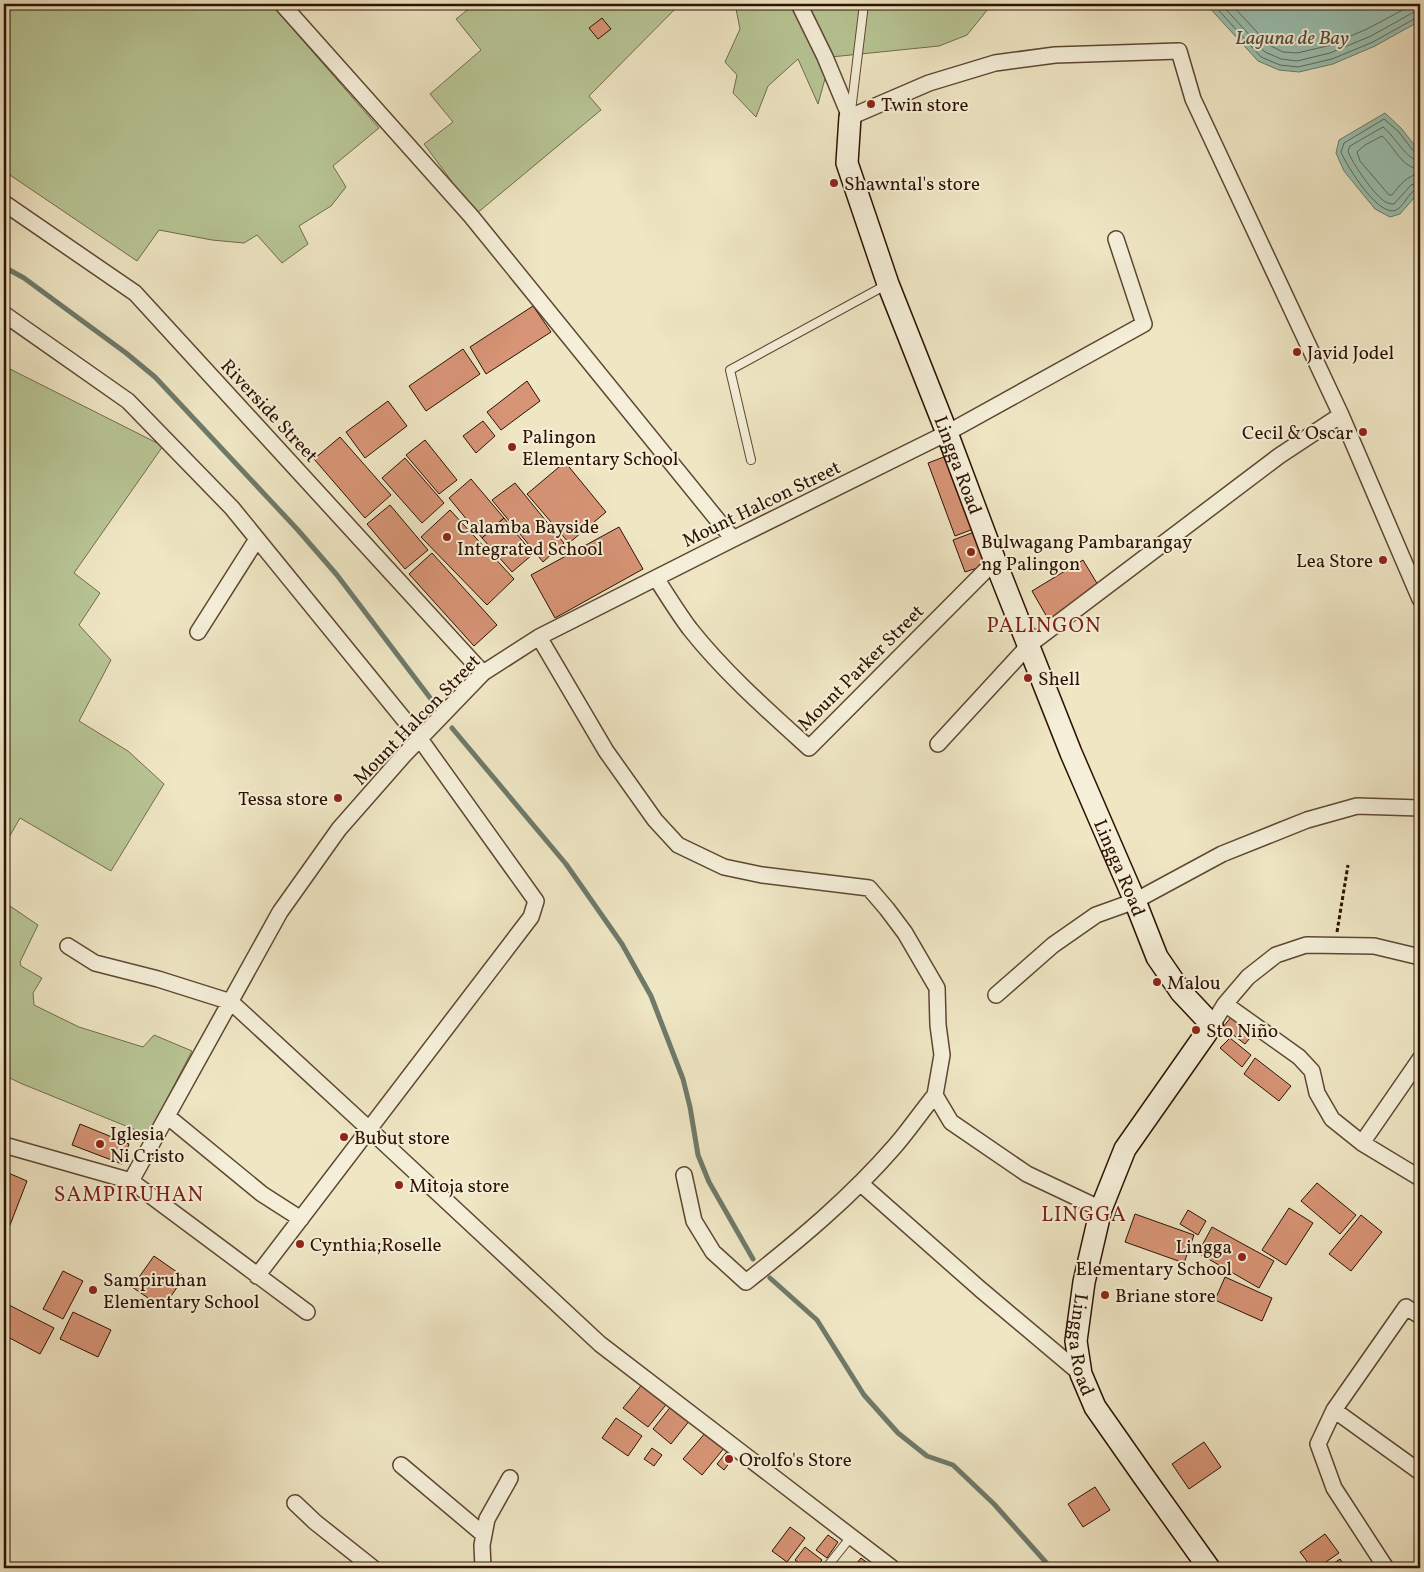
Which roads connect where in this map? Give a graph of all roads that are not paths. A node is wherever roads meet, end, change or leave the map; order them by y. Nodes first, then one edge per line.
1 (282, 4) edge
2 (799, 4) edge
3 (864, 4) edge
4 (850, 117) junction
5 (4, 203) edge
6 (1116, 239) dead end
7 (888, 284) junction
8 (4, 314) edge
9 (1342, 415) junction
10 (947, 433) junction
11 (751, 460) dead end
12 (257, 538) junction
13 (733, 539) junction
14 (995, 561) junction
15 (656, 578) junction
16 (1420, 599) edge
17 (198, 632) dead end
18 (539, 637) junction
19 (1030, 646) junction
20 (482, 673) junction
21 (420, 739) junction
22 (938, 744) dead end
23 (1420, 808) edge
24 (1135, 901) junction
25 (68, 946) dead end
26 (1420, 957) edge
27 (996, 995) dead end
28 (231, 1002) junction
29 (1225, 1004) junction
30 (1212, 1025) junction
31 (1420, 1059) edge
32 (935, 1095) junction
33 (167, 1116) junction
34 (369, 1129) junction
35 (1362, 1143) junction
36 (4, 1145) edge
37 (684, 1175) dead end
38 (1420, 1178) edge
39 (131, 1181) junction
40 (860, 1183) junction
41 (1101, 1209) junction
42 (301, 1219) junction
43 (258, 1276) junction
44 (307, 1312) dead end
45 (1420, 1316) edge
46 (1081, 1374) junction
47 (1334, 1410) junction
48 (401, 1465) dead end
49 (1420, 1472) edge
50 (510, 1478) dead end
51 (295, 1503) dead end
52 (483, 1534) junction
53 (850, 1538) junction
54 (373, 1568) edge
55 (483, 1568) edge
56 (826, 1568) edge
57 (892, 1568) edge
58 (1209, 1568) edge
59 (1386, 1568) edge

1 - 13 street
2 - 4 street
3 - 4 lane
4 - 7 street, Lingga Road
4 - 9 street
5 - 20 street, Riverside Street
6 - 10 street, Mount Halcon Street
7 - 10 street, Lingga Road
7 - 11 lane
8 - 12 street
9 - 16 street
9 - 19 street
10 - 13 street, Mount Halcon Street
10 - 14 street, Lingga Road
12 - 17 street
12 - 21 street
13 - 15 street, Mount Halcon Street
14 - 15 street, Mount Parker Street
14 - 19 street, Lingga Road
15 - 18 street, Mount Halcon Street
18 - 20 street, Mount Halcon Street
18 - 32 street
19 - 22 street
19 - 24 street, Lingga Road
20 - 21 street, Mount Halcon Street
21 - 28 street, Mount Halcon Street
21 - 34 street
23 - 24 street
24 - 27 street
24 - 30 street, Lingga Road
25 - 28 street
26 - 29 street
28 - 33 street, Mount Halcon Street
28 - 34 street
29 - 30 street
29 - 35 street
30 - 41 street, Lingga Road
31 - 35 street
32 - 40 street
32 - 41 street
33 - 39 street, Mount Halcon Street
33 - 42 street
34 - 42 street
34 - 53 street
35 - 38 street
36 - 39 street
37 - 40 street
39 - 43 street
40 - 46 street
41 - 46 street, Lingga Road
42 - 43 street
43 - 44 street
45 - 47 street
46 - 58 street, Lingga Road
47 - 49 street
47 - 59 street
48 - 52 street
50 - 52 street
51 - 54 street
52 - 55 street
53 - 56 lane
53 - 57 street

